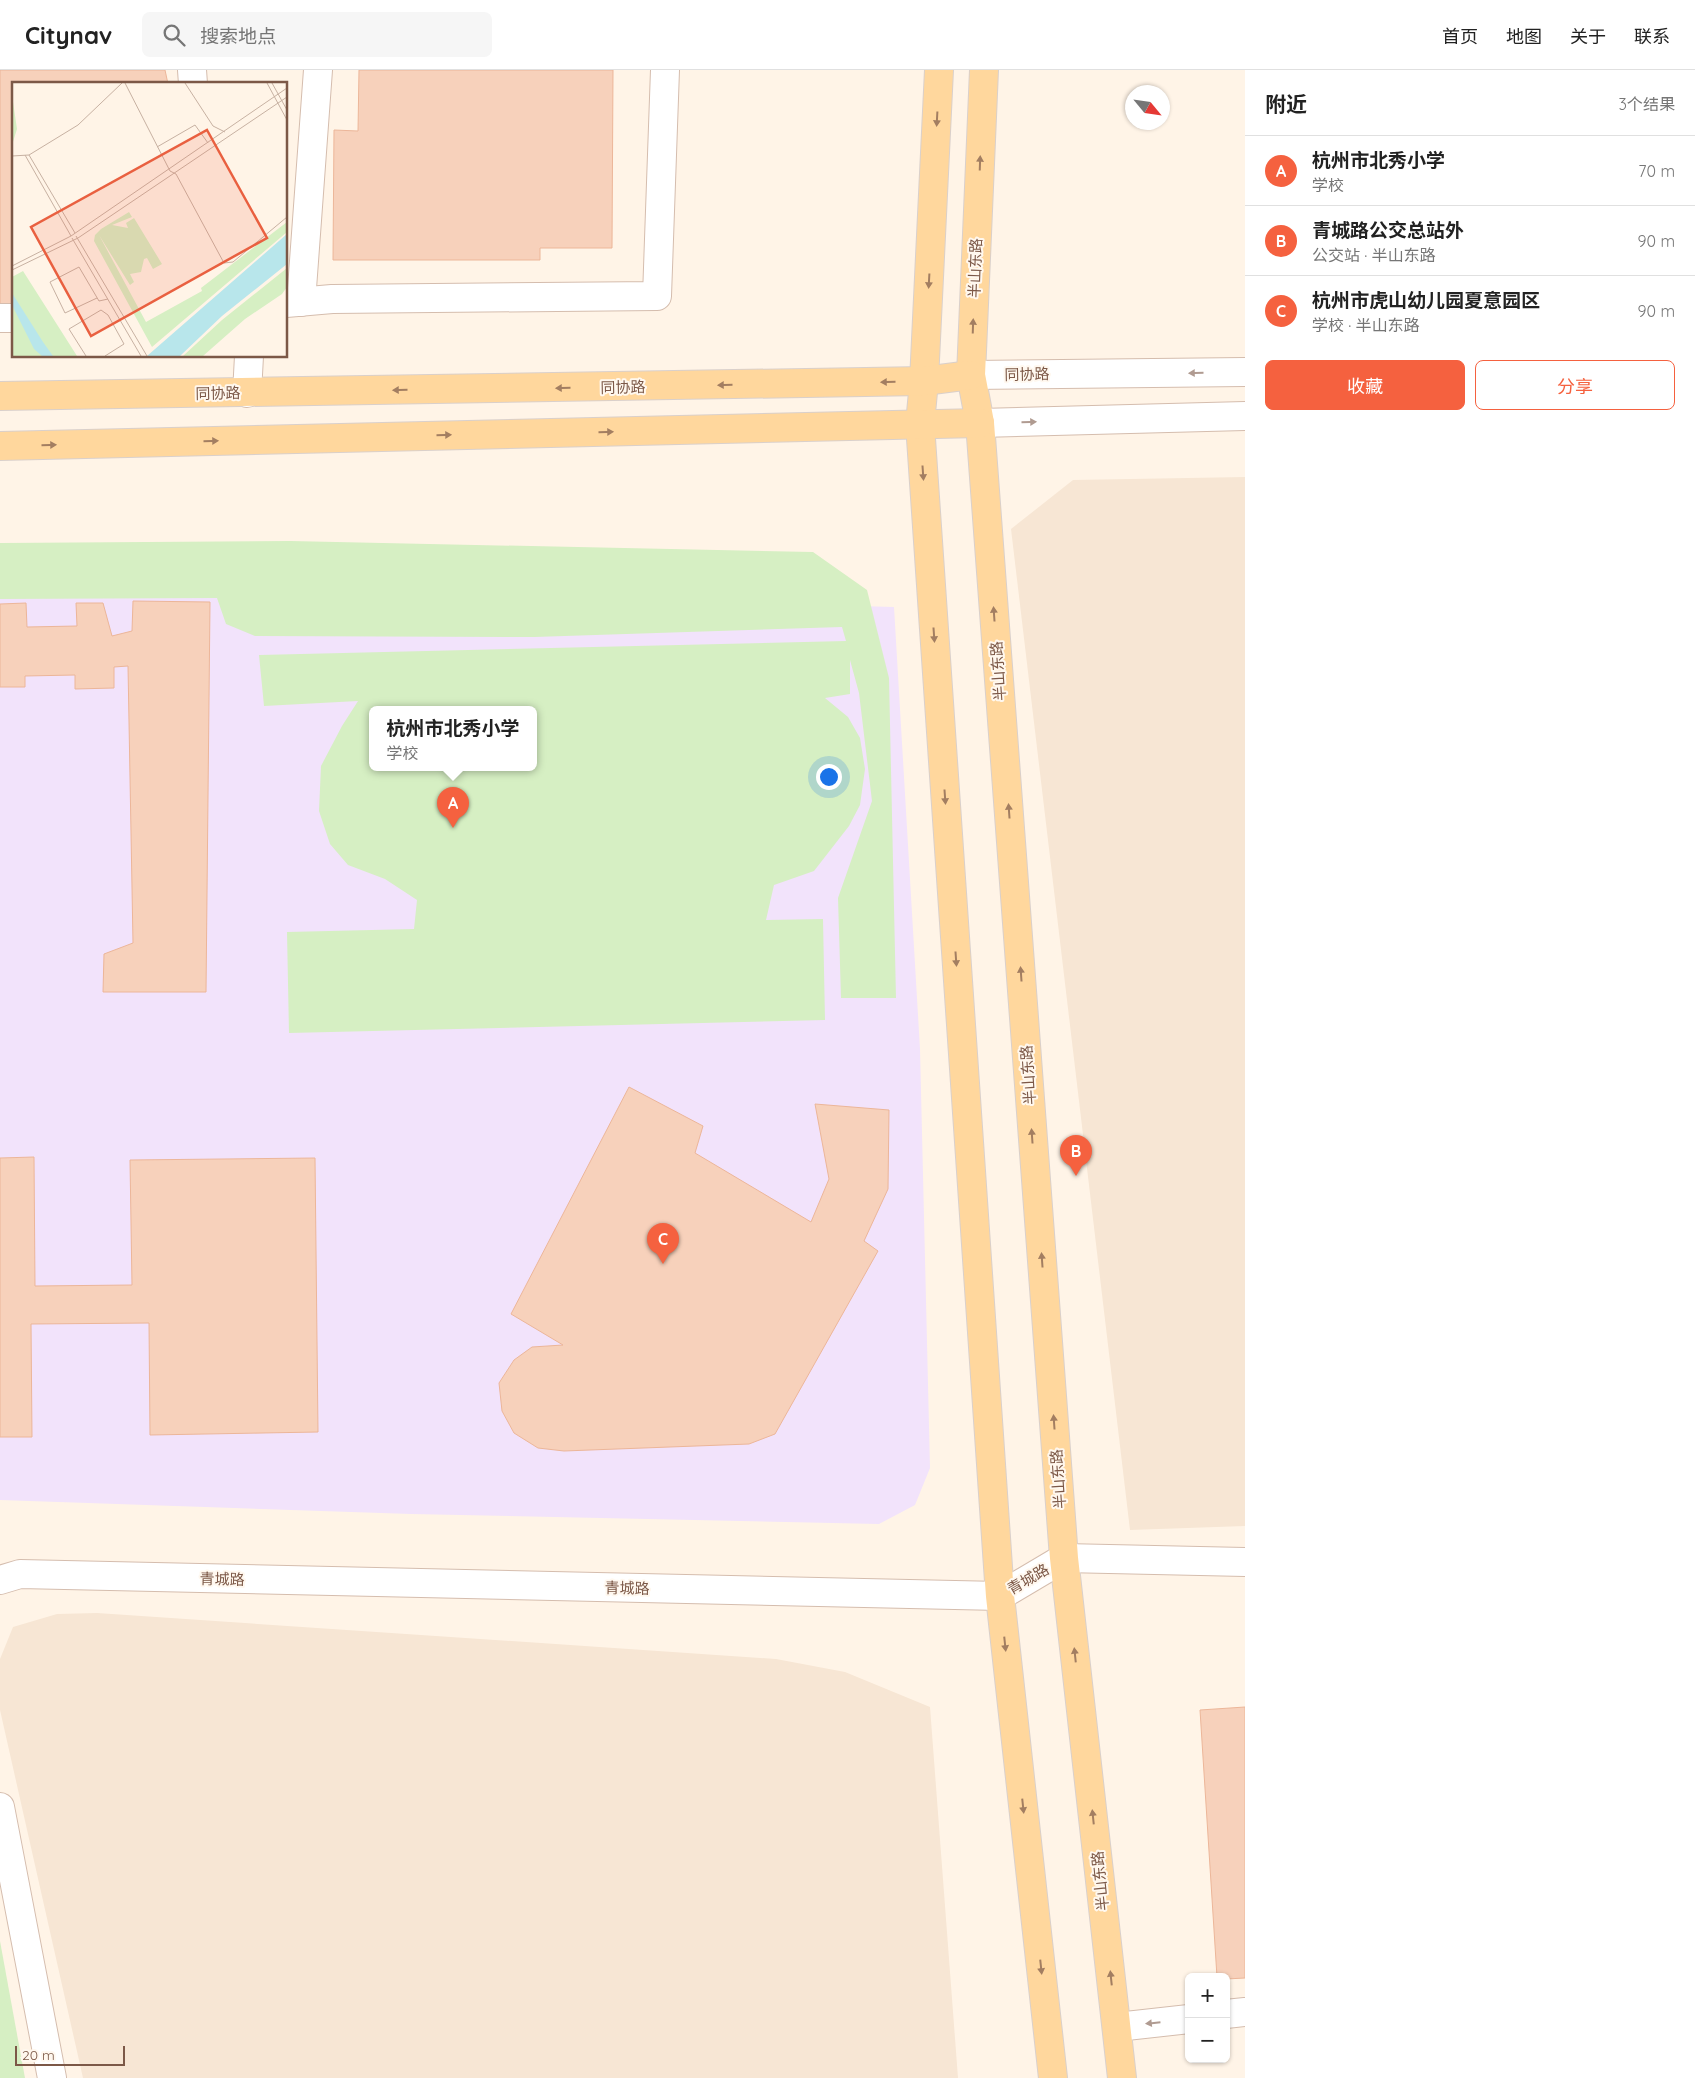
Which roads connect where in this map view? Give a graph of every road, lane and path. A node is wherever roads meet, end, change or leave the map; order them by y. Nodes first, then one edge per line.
1 (318, 70) edge
2 (665, 70) edge
3 (939, 70) edge
4 (984, 70) edge
5 (294, 303) edge
6 (249, 358) edge
7 (1245, 372) edge
8 (971, 374) junction
9 (924, 382) junction
10 (247, 393) junction
11 (0, 396) edge
12 (1245, 416) edge
13 (980, 423) junction
14 (920, 424) junction
15 (0, 446) edge
16 (1064, 1558) junction
17 (1245, 1562) edge
18 (0, 1580) edge
19 (1000, 1596) junction
20 (0, 1807) edge
21 (1245, 2012) edge
22 (1230, 2014) edge
23 (1185, 2018) edge
24 (1117, 2026) junction
25 (52, 2078) edge
26 (1053, 2078) edge
27 (1122, 2078) edge

1 - 5 street
2 - 5 street
3 -> 9 main road
8 -> 4 main road, 半山东路
6 - 10 street
7 -> 8 street, 同协路
8 - 9 main road, 同协路
8 - 13 main road, 半山东路
9 -> 10 main road, 同协路
9 - 14 main road
10 - 11 main road, 同协路
13 -> 12 street
13 - 14 main road
16 -> 13 main road, 半山东路
15 -> 14 main road
14 -> 19 main road
16 - 17 street, 青城路
16 - 19 street, 青城路
24 -> 16 main road, 半山东路
18 - 19 street, 青城路
19 -> 26 main road
20 - 25 street
21 - 22 street
23 -> 24 street
24 - 27 main road, 半山东路

